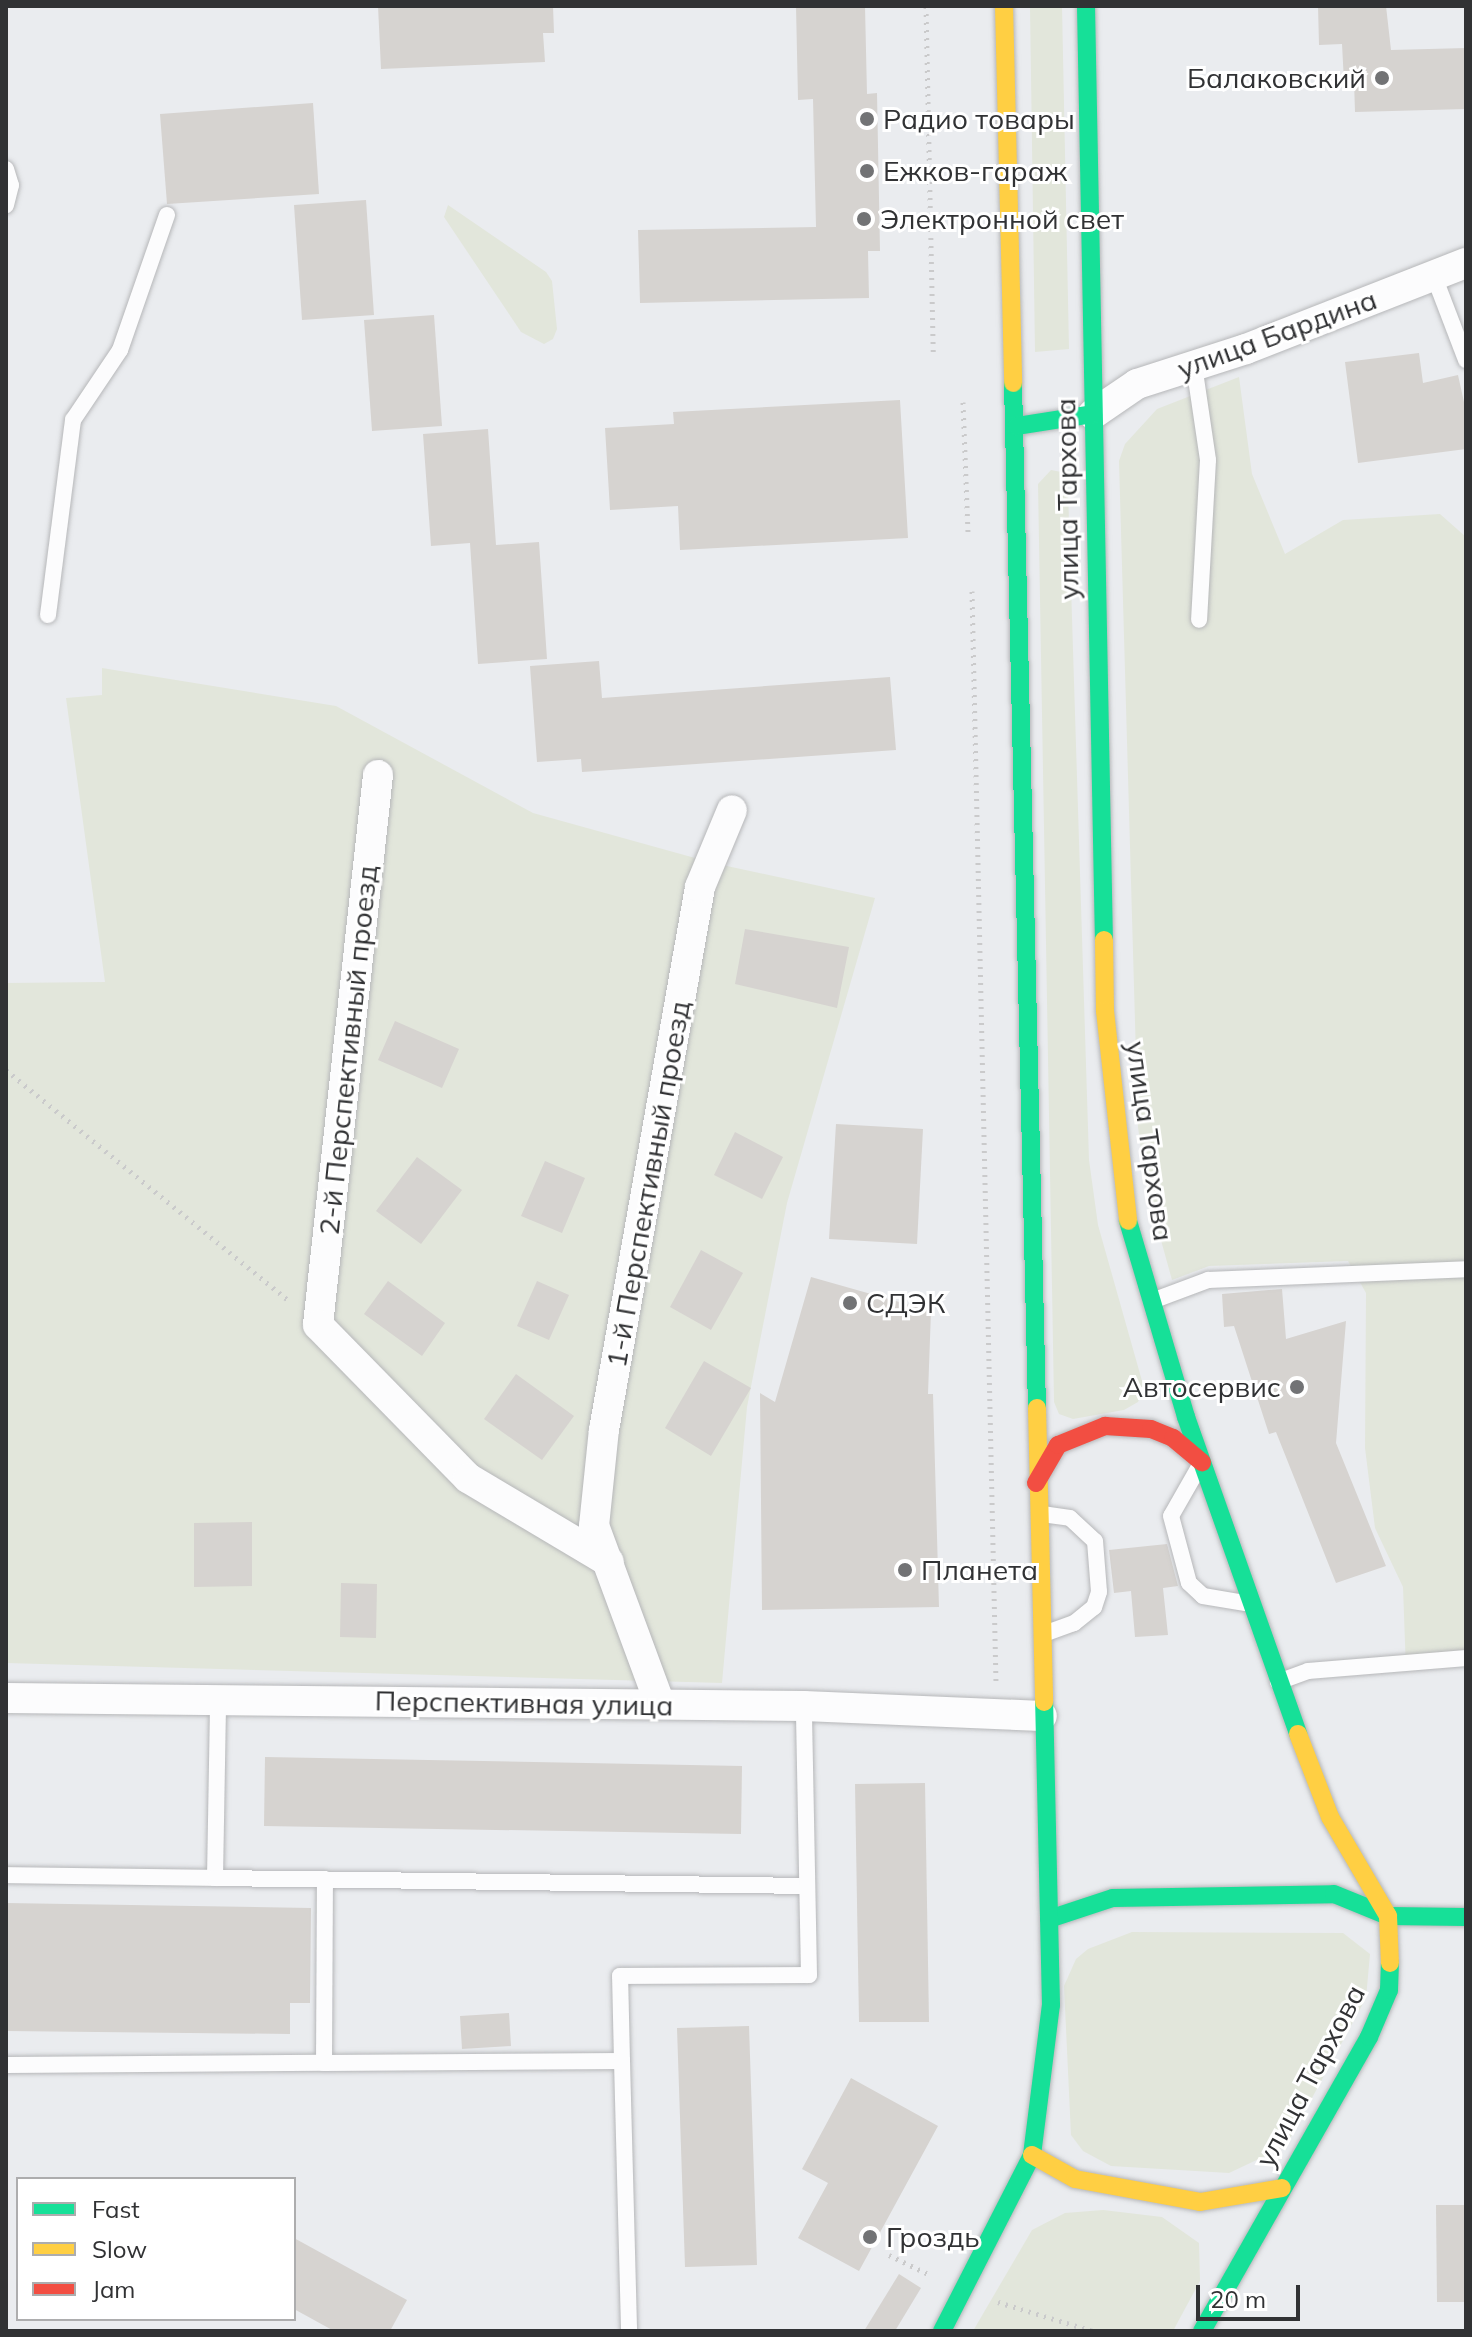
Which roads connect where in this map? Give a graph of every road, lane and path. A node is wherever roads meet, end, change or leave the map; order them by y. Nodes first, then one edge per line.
1 (926, 6) edge
2 (1004, 6) edge
3 (1086, 6) edge
4 (6, 169) edge
5 (6, 205) edge
6 (167, 215) dead end
7 (1466, 263) edge
8 (1434, 276) junction
9 (933, 352) dead end
10 (1466, 360) edge
11 (1194, 365) junction
12 (963, 402) dead end
13 (1093, 414) junction
14 (1017, 426) junction
15 (968, 532) dead end
16 (972, 591) dead end
17 (48, 615) dead end
18 (1199, 620) dead end
19 (378, 775) dead end
20 (732, 810) dead end
21 (6, 1070) edge
22 (1466, 1269) edge
23 (1150, 1302) junction
24 (318, 1325) junction
25 (1202, 1462) junction
26 (1036, 1483) junction
27 (1037, 1513) junction
28 (609, 1562) junction
29 (1251, 1603) junction
30 (1040, 1635) junction
31 (1466, 1658) edge
32 (1278, 1682) junction
33 (6, 1698) edge
34 (218, 1700) junction
35 (660, 1704) junction
36 (804, 1706) junction
37 (996, 1715) junction
38 (1042, 1716) junction
39 (6, 1875) edge
40 (215, 1878) junction
41 (325, 1879) junction
42 (807, 1886) junction
43 (1388, 1916) junction
44 (1466, 1917) edge
45 (1049, 1919) junction
46 (622, 2061) junction
47 (324, 2063) junction
48 (6, 2065) edge
49 (1032, 2155) junction
50 (1282, 2188) junction
51 (889, 2255) dead end
52 (935, 2278) dead end
53 (985, 2300) dead end
54 (629, 2331) edge
55 (942, 2331) edge
56 (1093, 2331) edge
57 (1202, 2331) edge

1 - 9 path
2 - 14 main road, улица Тархова
3 - 13 main road, улица Тархова
4 - 5 lane
6 - 17 lane
7 - 8 street, улица Бардина
8 - 10 lane
8 - 11 street, улица Бардина
11 - 13 street, улица Бардина
11 - 18 lane
12 - 15 path
13 - 14 main road
13 - 23 main road, улица Тархова
14 - 26 main road, улица Тархова
16 - 37 path
19 - 24 street, 2-й Перспективный проезд
20 - 28 street, 1-й Перспективный проезд
21 - 24 path
22 - 23 lane
23 - 25 main road, улица Тархова
24 - 28 street
25 - 26 main road
25 - 29 main road, улица Тархова
25 - 29 lane
26 - 27 main road, улица Тархова
27 - 30 main road, улица Тархова
27 - 30 lane
28 - 35 street, 1-й Перспективный проезд
29 - 32 main road, улица Тархова
30 - 38 main road, улица Тархова
31 - 32 lane
32 - 43 main road, улица Тархова
33 - 34 street, Перспективная улица
34 - 35 street, Перспективная улица
34 - 40 lane
35 - 36 street, Перспективная улица
36 - 37 street, Перспективная улица
36 - 42 lane
37 - 38 street, Перспективная улица
38 - 45 main road, улица Тархова
39 - 40 lane
40 - 41 lane
41 - 42 lane
41 - 47 lane
42 - 46 lane
43 - 44 main road
43 - 45 main road
43 - 50 main road, улица Тархова
45 - 49 main road, улица Тархова
46 - 47 lane
46 - 54 lane
47 - 48 lane
49 - 50 main road
49 - 55 main road, улица Тархова
50 - 57 main road, улица Тархова
51 - 52 path
53 - 56 path

